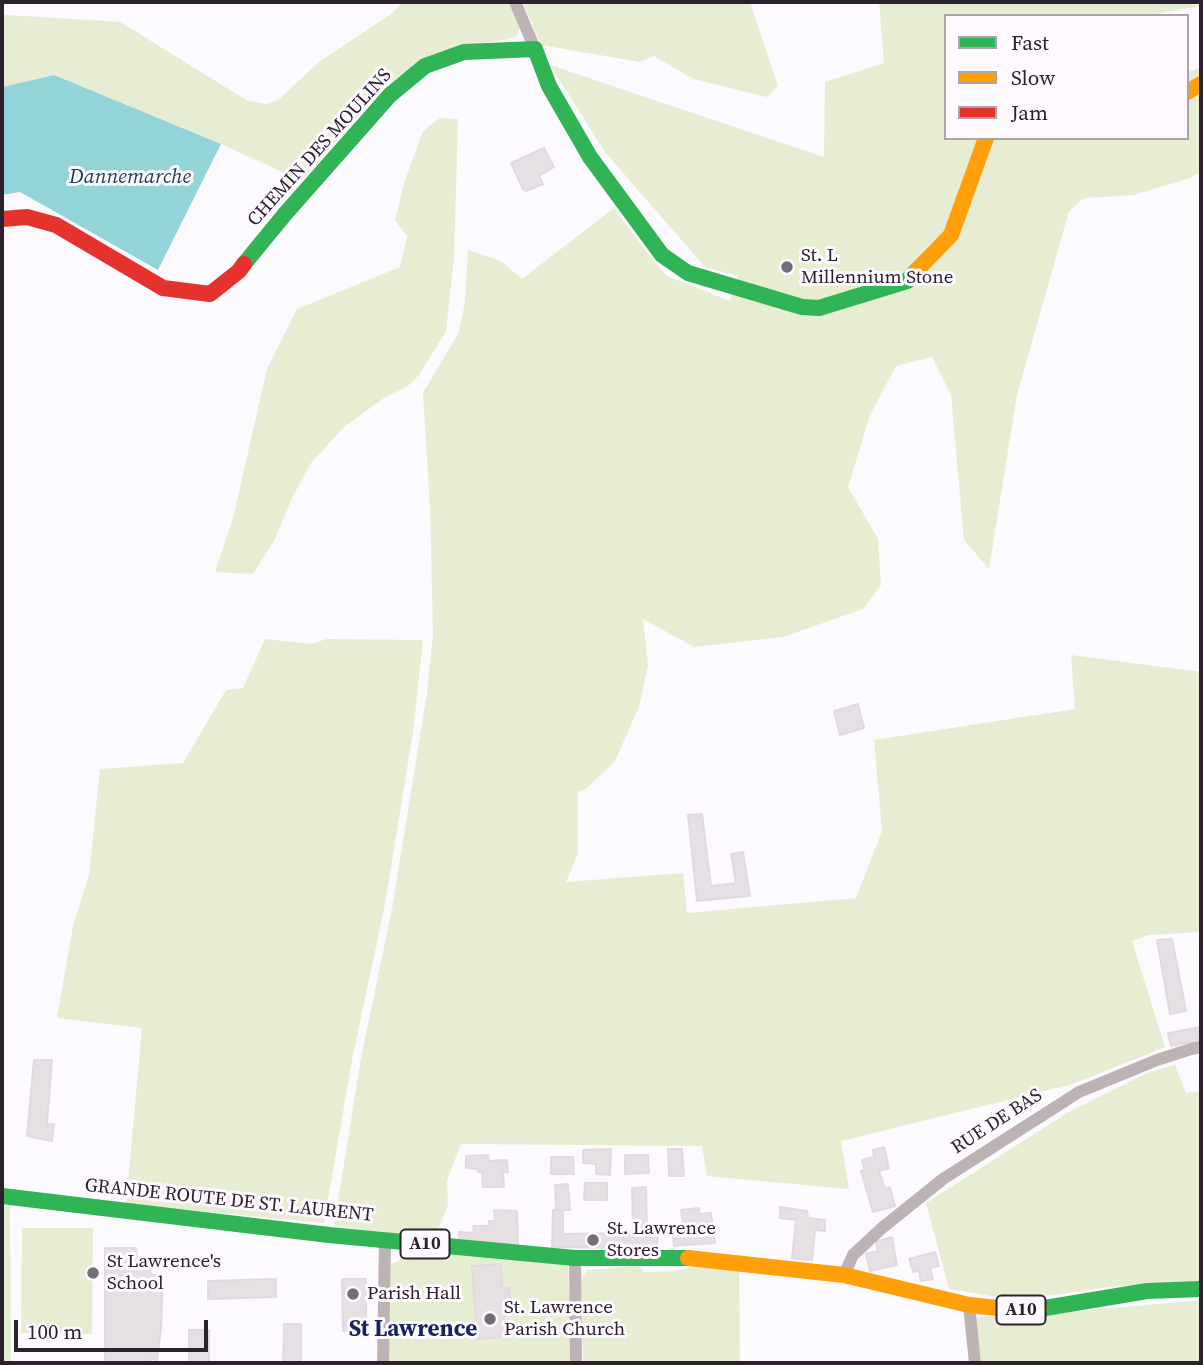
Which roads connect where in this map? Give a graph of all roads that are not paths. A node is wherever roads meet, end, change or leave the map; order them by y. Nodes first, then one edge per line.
1 (515, 2) edge
2 (535, 49) junction
3 (985, 140) edge
4 (2, 219) edge
5 (1201, 1047) edge
6 (2, 1196) edge
7 (384, 1240) junction
8 (575, 1258) junction
9 (844, 1275) junction
10 (1201, 1289) edge
11 (969, 1305) junction
12 (383, 1363) edge
13 (576, 1363) edge
14 (975, 1363) edge

1 - 2 street
2 - 3 street
2 - 4 street, CHEMIN DES MOULINS
5 - 9 street, RUE DE BAS
6 - 7 street, GRANDE ROUTE DE ST. LAURENT / A10
7 - 8 street, GRANDE ROUTE DE ST. LAURENT / A10
7 - 12 street
8 - 9 street, GRANDE ROUTE DE ST. LAURENT / A10
8 - 13 street
9 - 11 street, GRANDE ROUTE DE ST. LAURENT / A10
10 - 11 street, GRANDE ROUTE DE ST. LAURENT / A10
11 - 14 street

